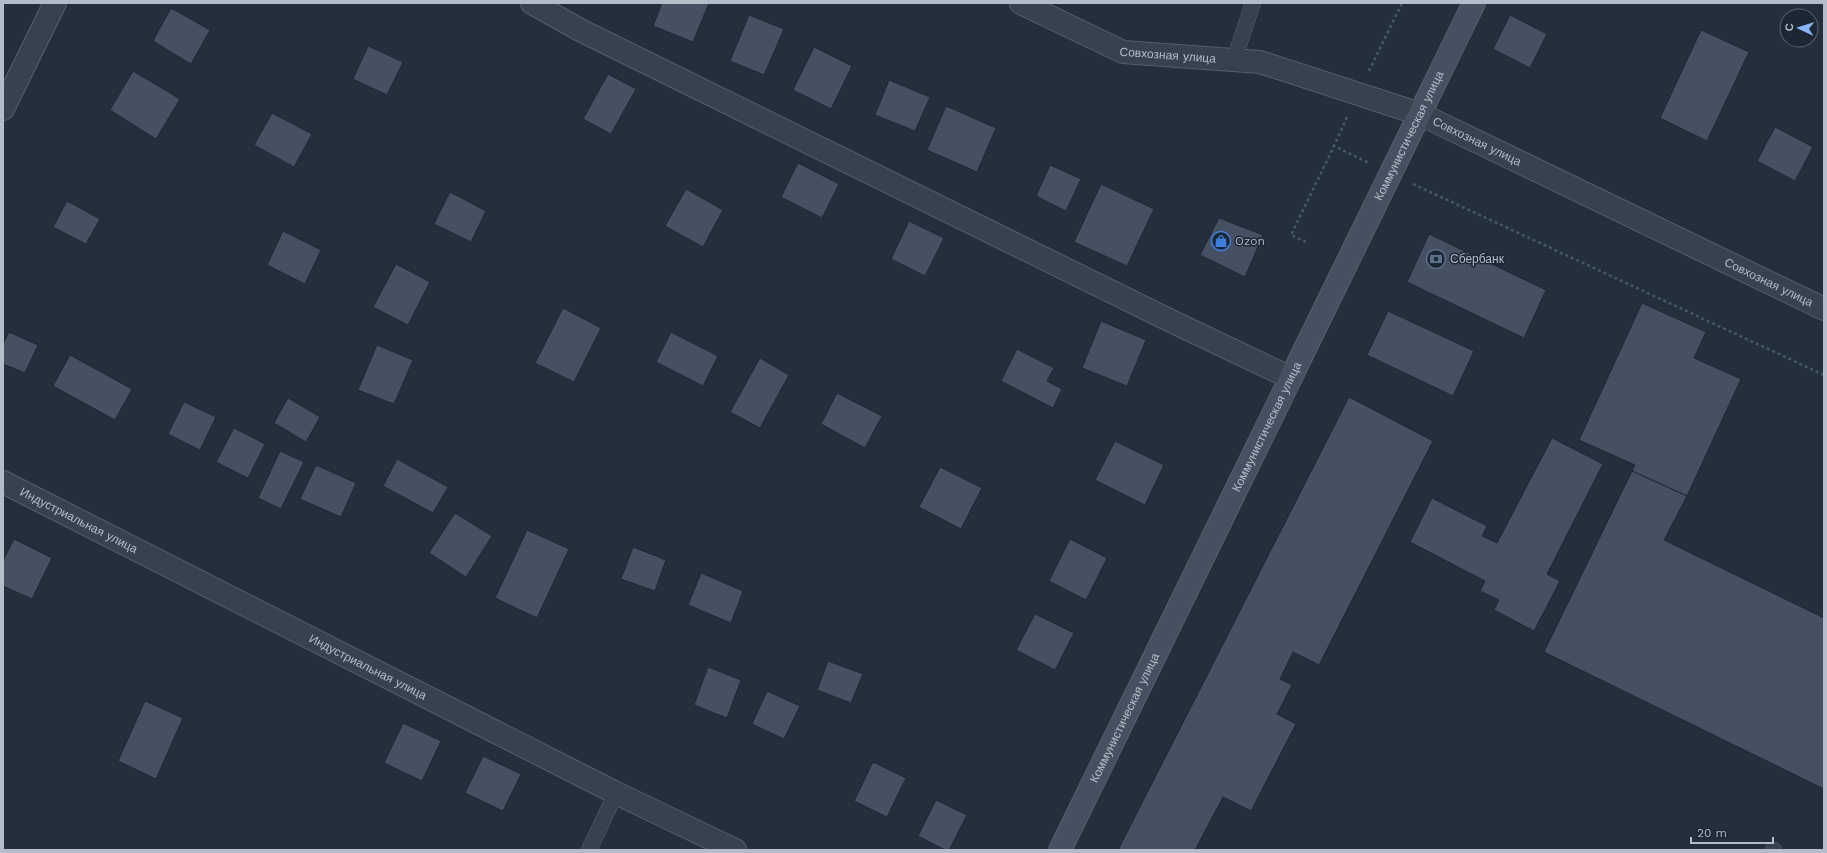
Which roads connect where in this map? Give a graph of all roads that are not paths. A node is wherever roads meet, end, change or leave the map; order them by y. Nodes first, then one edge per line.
1 (55, 3) edge
2 (532, 3) edge
3 (1021, 3) edge
4 (1253, 3) edge
5 (1474, 3) edge
6 (1234, 60) junction
7 (3, 109) edge
8 (1420, 114) junction
9 (1824, 309) edge
10 (1290, 378) junction
11 (3, 482) edge
12 (616, 793) junction
13 (729, 849) edge
14 (590, 850) edge
15 (1060, 850) edge

1 - 7 street
2 - 10 street
3 - 6 street, Совхозная улица
4 - 6 lane
5 - 8 street, Коммунистическая улица
6 - 8 street, Совхозная улица
8 - 9 street, Совхозная улица
8 - 10 street, Коммунистическая улица
10 - 15 street, Коммунистическая улица
11 - 12 street, Индустриальная улица
12 - 13 street, Индустриальная улица
12 - 14 lane

